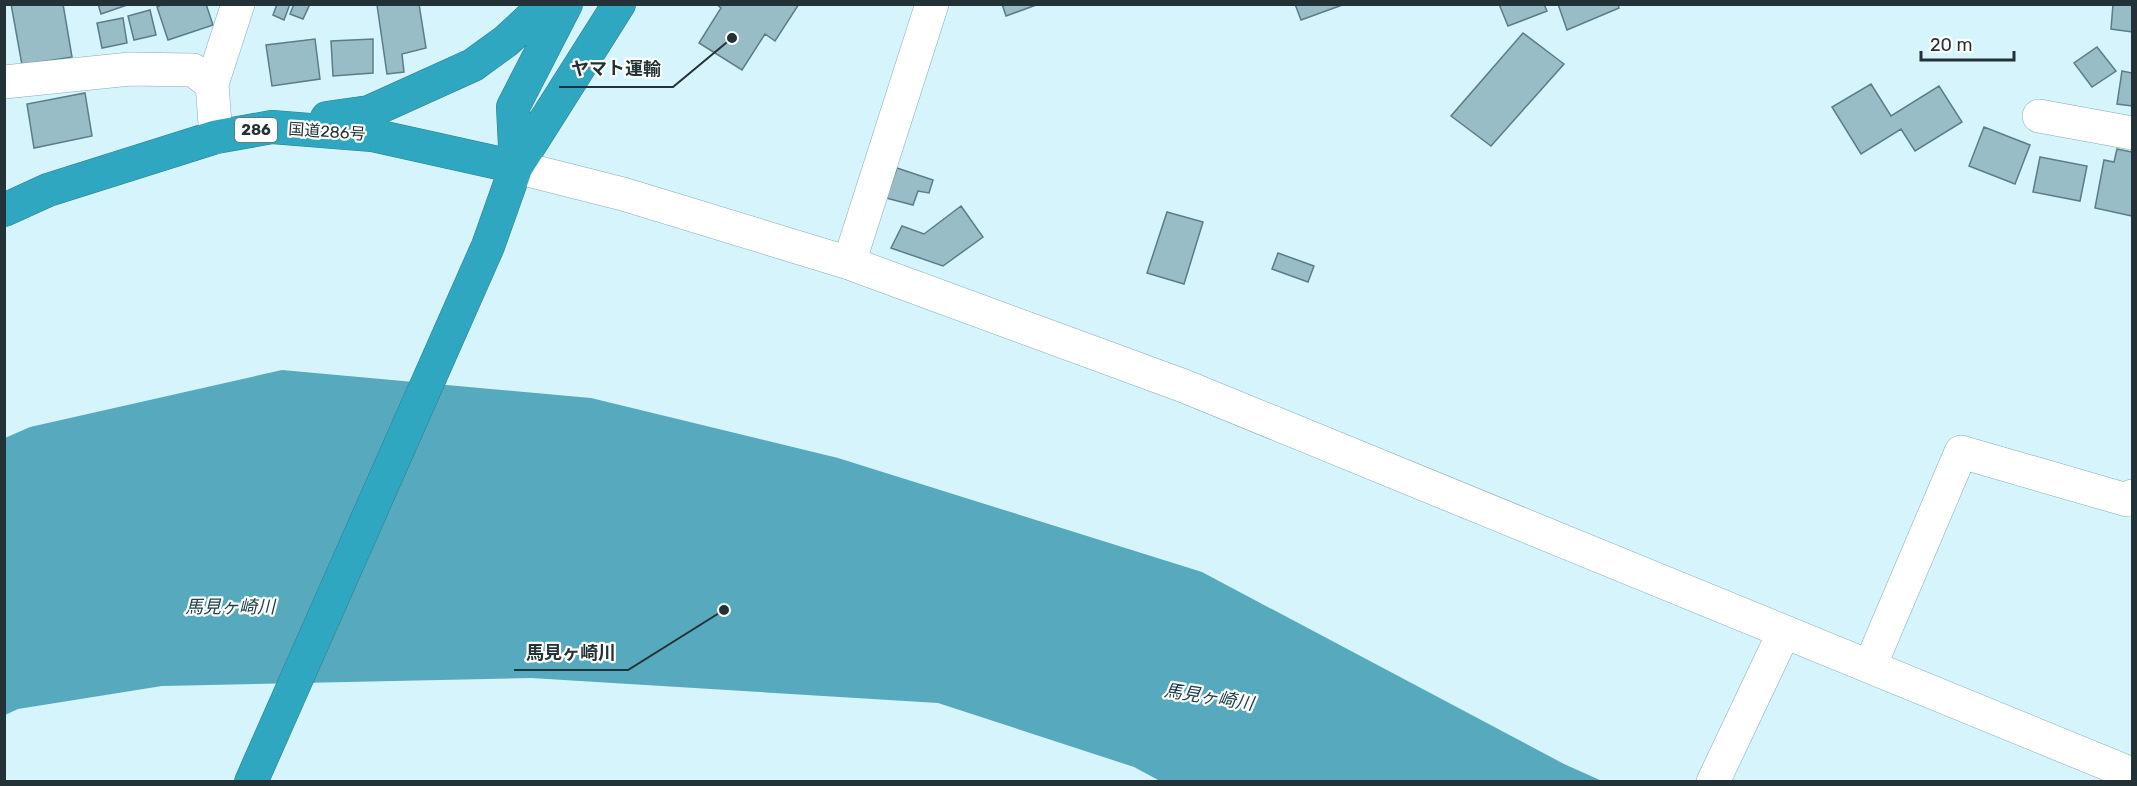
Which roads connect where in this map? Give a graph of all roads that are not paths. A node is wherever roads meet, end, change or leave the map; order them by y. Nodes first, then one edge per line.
1 (238, 4) edge
2 (546, 4) edge
3 (566, 4) edge
4 (619, 4) edge
5 (932, 4) edge
6 (4, 82) edge
7 (212, 84) junction
8 (2039, 116) dead end
9 (272, 127) junction
10 (2133, 133) edge
11 (216, 137) junction
12 (516, 167) junction
13 (4, 210) edge
14 (849, 263) junction
15 (2133, 496) edge
16 (1784, 632) junction
17 (1870, 666) junction
18 (2133, 774) edge
19 (251, 782) edge
20 (1713, 782) edge

1 - 7 street
2 - 9 highway
3 - 12 highway
4 - 12 highway
5 - 14 street
6 - 7 street
7 - 11 street
8 - 10 street
9 - 11 highway, 国道286号 / 286
9 - 12 highway, 国道286号 / 286
11 - 13 highway, 国道286号 / 286
12 - 14 street
12 - 19 highway
14 - 16 street
15 - 17 street
16 - 17 street
16 - 20 street
17 - 18 street

